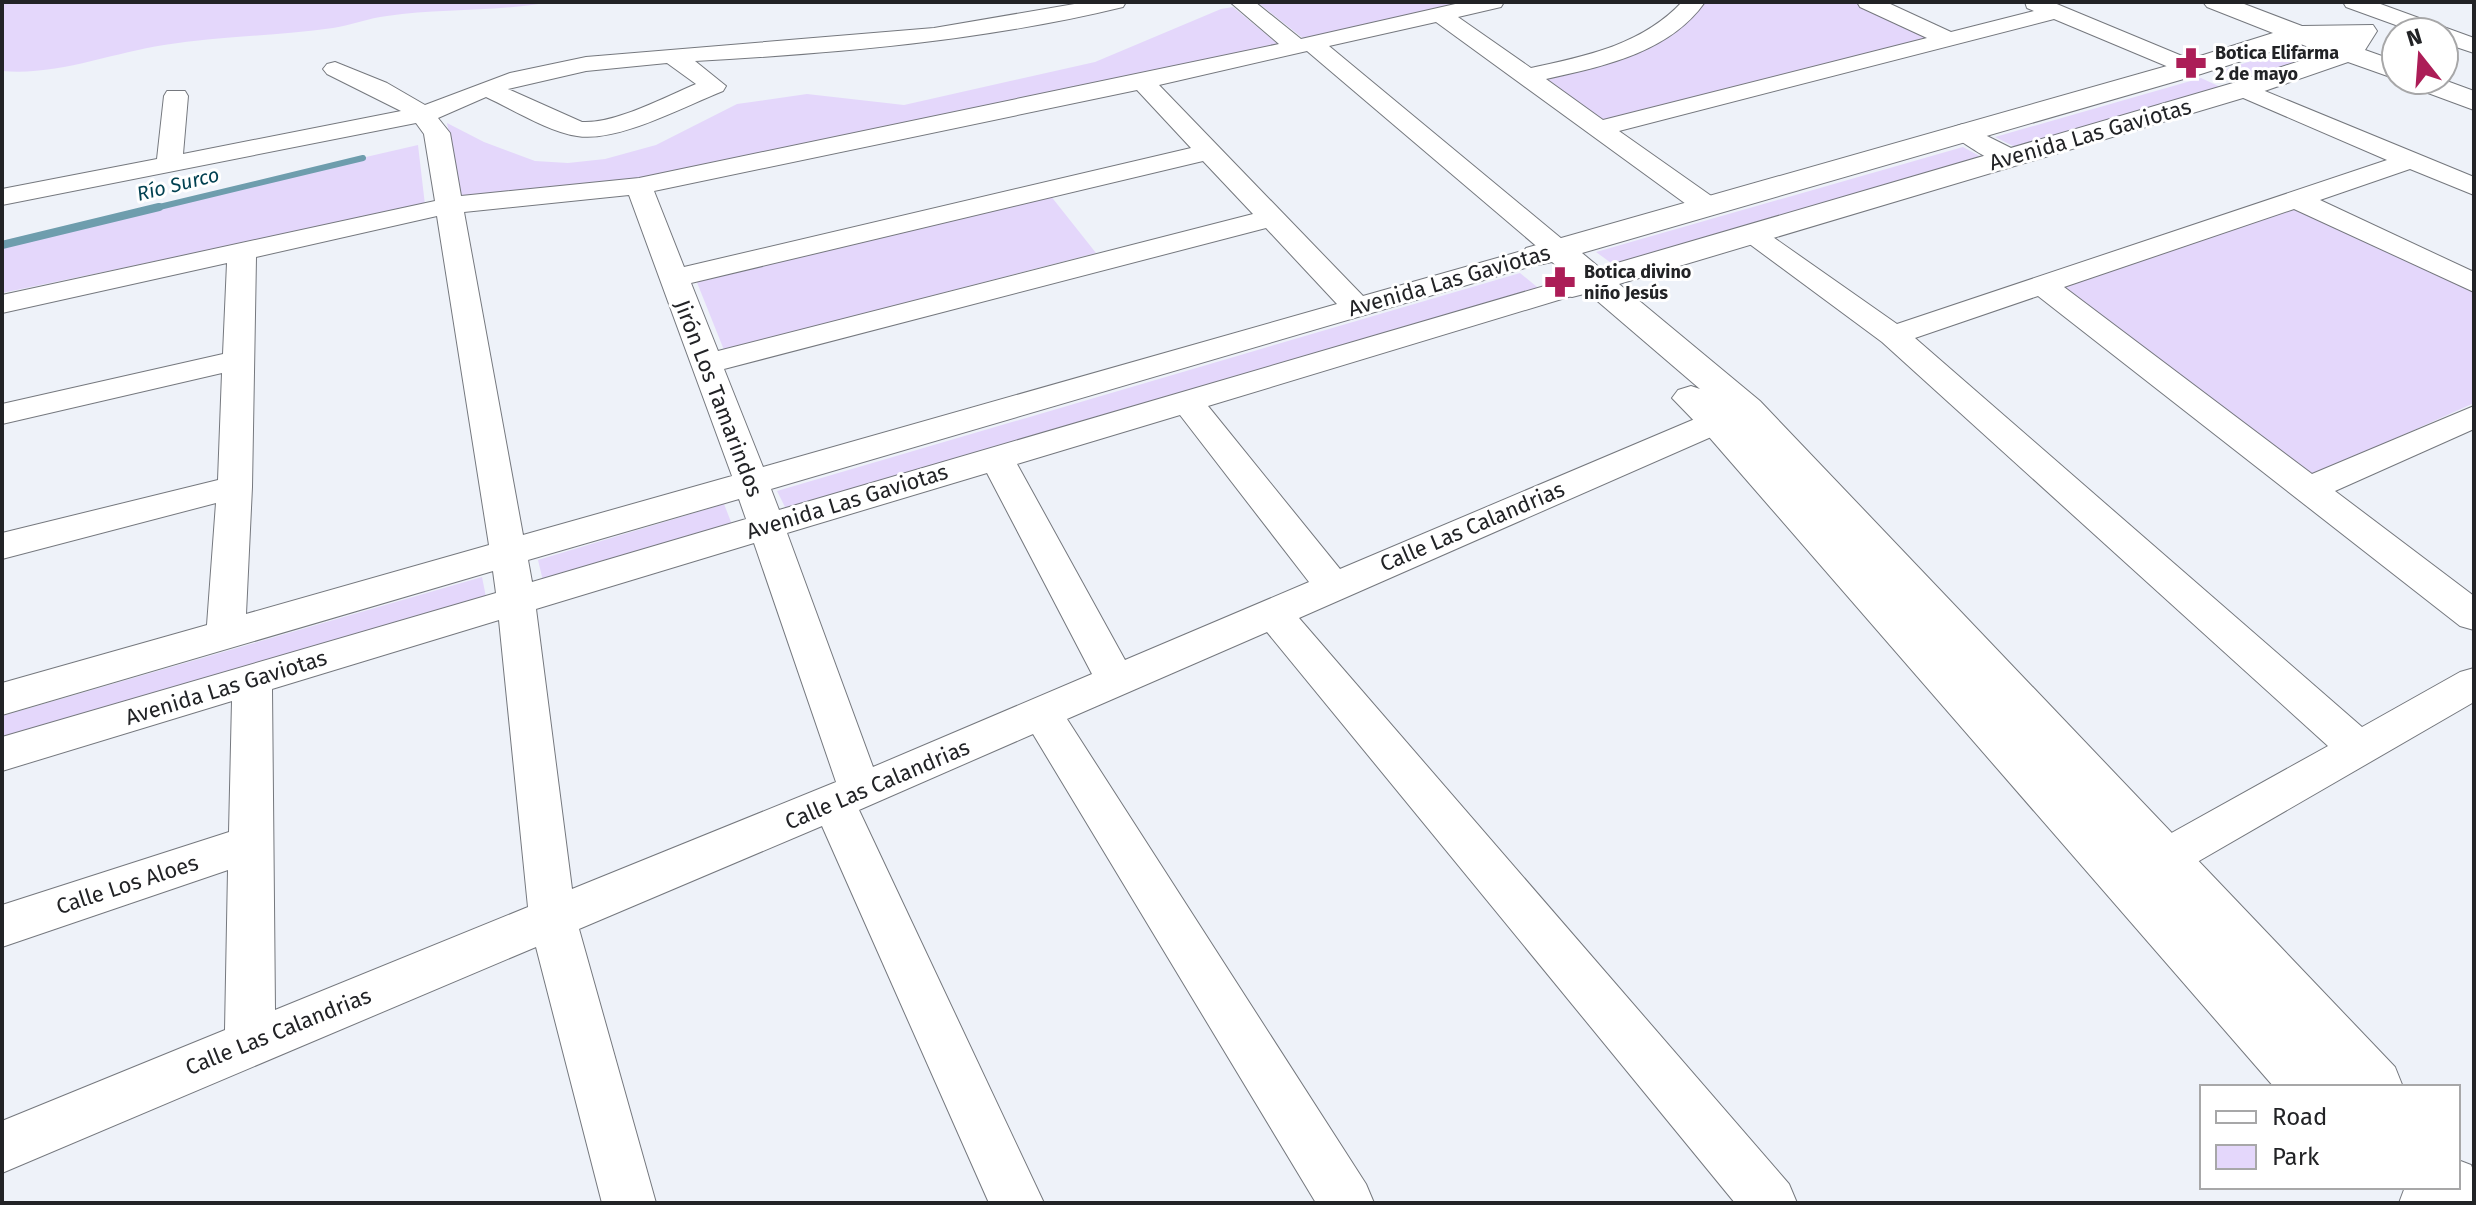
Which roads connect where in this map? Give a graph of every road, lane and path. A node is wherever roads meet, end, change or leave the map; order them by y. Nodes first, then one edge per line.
1 (1115, 2) edge
2 (1493, 2) edge
3 (1694, 2) edge
4 (1868, 2) edge
5 (2033, 2) edge
6 (2216, 2) edge
7 (2282, 2) edge
8 (1246, 6) edge
9 (2056, 12) junction
10 (1440, 14) junction
11 (2367, 20) edge
12 (2298, 34) junction
13 (1948, 39) junction
14 (2380, 43) edge
15 (1299, 47) junction
16 (672, 56) junction
17 (2191, 68) junction
18 (335, 69) dead end
19 (1529, 76) junction
20 (1142, 82) junction
21 (486, 88) junction
22 (2243, 89) junction
23 (176, 96) dead end
24 (433, 128) junction
25 (1601, 128) junction
26 (1963, 132) junction
27 (1209, 152) junction
28 (2010, 158) junction
29 (2412, 160) junction
30 (169, 165) junction
31 (639, 186) junction
32 (2474, 187) edge
33 (2, 197) edge
34 (2295, 199) junction
35 (452, 205) junction
36 (1707, 206) junction
37 (1272, 218) junction
38 (1750, 234) junction
39 (242, 253) junction
40 (1562, 269) junction
41 (674, 278) junction
42 (2474, 283) edge
43 (2042, 285) junction
44 (2, 304) edge
45 (1356, 306) junction
46 (1893, 335) junction
47 (239, 360) junction
48 (706, 364) junction
49 (1186, 401) junction
50 (2, 414) edge
51 (1732, 415) junction
52 (2474, 416) edge
53 (996, 457) junction
54 (750, 481) junction
55 (235, 487) junction
56 (2309, 489) junction
57 (766, 525) junction
58 (2, 546) edge
59 (508, 551) junction
60 (1333, 586) junction
61 (516, 599) junction
62 (1272, 612) junction
63 (2474, 616) edge
64 (226, 633) junction
65 (252, 679) junction
66 (1116, 681) junction
67 (2474, 683) edge
68 (2, 699) edge
69 (1042, 714) junction
70 (2359, 749) junction
71 (2, 754) edge
72 (846, 797) junction
73 (253, 843) junction
74 (2164, 859) junction
75 (553, 921) junction
76 (2, 926) edge
77 (250, 1042) junction
78 (2310, 1085) edge
79 (2372, 1085) edge
80 (2, 1147) edge
81 (2447, 1189) edge
82 (629, 1203) edge
83 (1017, 1203) edge
84 (1347, 1203) edge
85 (1770, 1203) edge
86 (2430, 1203) edge

1 - 16 street
2 - 10 street
3 - 19 street
4 - 13 street
5 - 9 street
6 - 12 street
7 - 11 street
8 - 15 street
9 - 13 street
9 - 17 street
10 - 15 street
10 - 19 street
11 - 12 street, Avenida Las Gaviotas
11 - 14 street
11 - 22 street, Avenida Las Gaviotas
12 - 17 street, Avenida Las Gaviotas
13 - 25 street
15 - 20 street
15 - 40 street
16 - 21 street
16 - 21 street
17 - 26 street, Avenida Las Gaviotas
18 - 24 street
19 - 25 street
20 - 27 street
20 - 31 street
21 - 24 street
22 - 28 street, Avenida Las Gaviotas
22 - 29 street
23 - 30 street
24 - 30 street
24 - 35 street
25 - 36 street
26 - 28 street
26 - 36 street, Avenida Las Gaviotas
27 - 37 street
27 - 41 street
28 - 38 street, Avenida Las Gaviotas
29 - 32 street
29 - 34 street
30 - 33 street
31 - 35 street
31 - 41 street, Jirón Los Tamarindos
34 - 42 street
34 - 43 street
35 - 39 street
35 - 59 street
36 - 40 street, Avenida Las Gaviotas
37 - 45 street
37 - 48 street
38 - 40 street, Avenida Las Gaviotas
38 - 46 street
39 - 44 street
39 - 47 street
40 - 45 street, Avenida Las Gaviotas
40 - 49 street, Avenida Las Gaviotas
40 - 51 street
41 - 48 street, Jirón Los Tamarindos
43 - 46 street
43 - 56 street
45 - 54 street, Avenida Las Gaviotas
46 - 70 street
47 - 50 street
47 - 55 street
48 - 54 street, Jirón Los Tamarindos
49 - 53 street, Avenida Las Gaviotas
49 - 60 street
51 - 60 street, Calle Las Calandrias
51 - 74 street
51 - 78 street
52 - 56 street
53 - 57 street, Avenida Las Gaviotas
53 - 66 street
54 - 57 street, Jirón Los Tamarindos
54 - 59 street, Avenida Las Gaviotas
55 - 58 street
55 - 64 street
56 - 63 street
57 - 61 street, Avenida Las Gaviotas
57 - 72 street, Jirón Los Tamarindos
59 - 61 street
59 - 64 street, Avenida Las Gaviotas
60 - 62 street, Calle Las Calandrias
61 - 65 street, Avenida Las Gaviotas
61 - 75 street
62 - 66 street, Calle Las Calandrias
62 - 85 street
64 - 68 street, Avenida Las Gaviotas
65 - 71 street, Avenida Las Gaviotas
65 - 73 street
66 - 69 street, Calle Las Calandrias
67 - 70 street
69 - 72 street, Calle Las Calandrias
69 - 84 street
70 - 74 street
72 - 75 street, Calle Las Calandrias
72 - 83 street, Jirón Los Tamarindos
73 - 76 street, Calle Los Aloes
73 - 77 street
74 - 79 street
75 - 77 street, Calle Las Calandrias
75 - 82 street
77 - 80 street, Calle Las Calandrias
81 - 86 street

